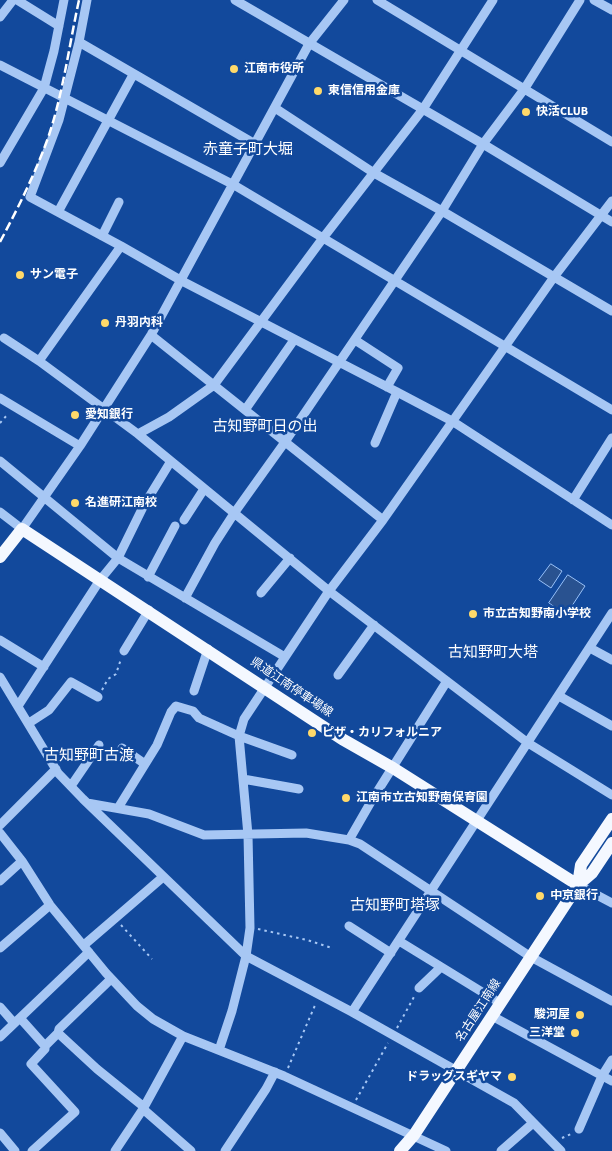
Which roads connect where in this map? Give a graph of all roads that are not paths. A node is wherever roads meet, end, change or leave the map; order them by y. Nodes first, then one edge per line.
1 (13, 0) edge
2 (18, 0) edge
3 (64, 0) edge
4 (87, 0) edge
5 (235, 0) edge
6 (344, 0) edge
7 (377, 0) edge
8 (493, 0) edge
9 (580, 0) edge
10 (594, 0) edge
11 (612, 10) edge
12 (0, 16) edge
13 (59, 26) junction
14 (79, 42) junction
15 (309, 44) junction
16 (461, 50) junction
17 (0, 65) edge
18 (133, 75) junction
19 (44, 88) junction
20 (525, 88) junction
21 (66, 98) junction
22 (275, 108) junction
23 (423, 110) junction
24 (108, 120) junction
25 (612, 142) edge
26 (255, 144) junction
27 (483, 144) junction
28 (0, 163) edge
29 (374, 174) junction
30 (234, 185) junction
31 (612, 201) edge
32 (119, 202) dead end
33 (442, 211) junction
34 (58, 212) junction
35 (601, 216) junction
36 (612, 222) edge
37 (102, 236) junction
38 (323, 238) junction
39 (121, 246) junction
40 (554, 277) junction
41 (395, 280) junction
42 (182, 281) junction
43 (612, 311) edge
44 (260, 323) junction
45 (151, 335) junction
46 (4, 338) dead end
47 (294, 340) junction
48 (354, 340) junction
49 (504, 346) junction
50 (39, 360) junction
51 (339, 362) junction
52 (214, 385) junction
53 (387, 386) junction
54 (397, 392) junction
55 (0, 398) edge
56 (104, 408) junction
57 (245, 410) junction
58 (612, 410) edge
59 (452, 421) junction
60 (138, 434) junction
61 (612, 438) edge
62 (285, 442) junction
63 (375, 443) dead end
64 (80, 446) junction
65 (171, 461) junction
66 (0, 462) edge
67 (204, 488) junction
68 (45, 497) junction
69 (573, 500) junction
70 (0, 512) edge
71 (235, 512) junction
72 (184, 520) dead end
73 (383, 520) junction
74 (612, 524) edge
75 (175, 526) dead end
76 (22, 528) junction
77 (0, 558) edge
78 (118, 558) junction
79 (290, 558) junction
80 (148, 577) junction
81 (100, 580) junction
82 (329, 591) junction
83 (261, 594) dead end
84 (185, 598) junction
85 (149, 610) junction
86 (612, 613) edge
87 (374, 624) junction
88 (0, 640) edge
89 (590, 648) junction
90 (208, 649) junction
91 (124, 651) road end
92 (285, 657) junction
93 (612, 660) edge
94 (44, 667) junction
95 (338, 675) dead end
96 (0, 677) edge
97 (447, 681) junction
98 (265, 687) junction
99 (194, 691) dead end
100 (98, 696) road end
101 (559, 696) junction
102 (18, 706) junction
103 (28, 723) junction
104 (612, 726) edge
105 (239, 736) junction
106 (528, 743) junction
107 (99, 745) dead end
108 (122, 748) dead end
109 (292, 755) dead end
110 (145, 764) junction
111 (393, 768) junction
112 (56, 769) junction
113 (243, 780) junction
114 (71, 786) junction
115 (299, 789) dead end
116 (612, 796) edge
117 (87, 803) junction
118 (118, 808) junction
119 (612, 819) edge
120 (476, 820) junction
121 (0, 825) edge
122 (0, 833) edge
123 (248, 835) junction
124 (349, 840) junction
125 (612, 843) edge
126 (22, 861) junction
127 (163, 877) junction
128 (0, 881) edge
129 (578, 885) junction
130 (431, 891) junction
131 (612, 903) edge
132 (50, 905) junction
133 (348, 926) dead end
134 (399, 940) junction
135 (0, 948) edge
136 (86, 949) junction
137 (391, 953) junction
138 (246, 956) junction
139 (531, 957) junction
140 (442, 967) junction
141 (111, 979) junction
142 (419, 988) road end
143 (612, 1001) edge
144 (500, 1003) junction
145 (0, 1007) edge
146 (352, 1012) junction
147 (492, 1016) junction
148 (17, 1020) junction
149 (58, 1033) junction
150 (183, 1036) junction
151 (0, 1037) edge
152 (45, 1046) junction
153 (219, 1050) junction
154 (612, 1060) edge
155 (457, 1070) junction
156 (280, 1074) junction
157 (602, 1076) junction
158 (612, 1081) edge
159 (144, 1108) junction
160 (534, 1123) junction
161 (580, 1129) road end
162 (0, 1133) edge
163 (414, 1136) junction
164 (183, 1144) junction
165 (15, 1151) edge
166 (32, 1151) edge
167 (114, 1151) edge
168 (176, 1151) edge
169 (191, 1151) edge
170 (225, 1151) edge
171 (400, 1151) edge
172 (446, 1151) edge
173 (501, 1151) edge
174 (561, 1151) edge

1 - 12 street
2 - 13 street
3 - 13 street
4 - 14 street
5 - 15 street
6 - 15 street
7 - 16 street
8 - 16 street
9 - 20 street
10 - 11 street
13 - 19 street
14 - 18 street
14 - 21 street
15 - 22 street
15 - 23 street
16 - 20 street
16 - 23 street
17 - 19 street
18 - 24 street
18 - 26 street
19 - 21 street
19 - 28 street
20 - 25 street
20 - 27 street
21 - 24 street
21 - 34 street
22 - 26 street
22 - 29 street
23 - 27 street
23 - 29 street
24 - 30 street
24 - 34 street
26 - 30 street
27 - 33 street
27 - 35 street
29 - 33 street
29 - 38 street
30 - 38 street
30 - 42 street
31 - 35 street
32 - 37 street
33 - 40 street
33 - 41 street
34 - 37 street
35 - 36 street
35 - 40 street
37 - 39 street
38 - 41 street
38 - 44 street
39 - 42 street
39 - 50 street
40 - 43 street
40 - 49 street
41 - 48 street
41 - 49 street
42 - 44 street
42 - 45 street
44 - 47 street
44 - 52 street
45 - 52 street
45 - 56 street
46 - 50 street
47 - 51 street
47 - 57 street
48 - 51 street
48 - 53 street
49 - 58 street
49 - 59 street
50 - 56 street
51 - 53 street
51 - 62 street
52 - 57 street
52 - 60 street
53 - 54 street
54 - 59 street
54 - 63 street
55 - 64 street
56 - 60 street
56 - 64 street
57 - 62 street
59 - 69 street
59 - 73 street
60 - 65 street
61 - 69 street
62 - 71 street
62 - 73 street
64 - 68 street
65 - 67 street
65 - 78 street
66 - 68 street
67 - 71 street
67 - 72 street
68 - 76 street
68 - 78 street
69 - 74 street
70 - 76 street
71 - 79 street
71 - 84 street
73 - 82 street
75 - 80 street
76 - 77 main road
76 - 81 main road, 県道江南停車場線
78 - 80 street
78 - 81 street
79 - 82 street
79 - 83 street
80 - 84 street
81 - 85 main road, 県道江南停車場線
81 - 94 street
82 - 87 street
82 - 92 street
84 - 92 street
85 - 90 main road, 県道江南停車場線
85 - 91 street
86 - 89 street
87 - 95 street
87 - 97 street
88 - 94 street
89 - 93 street
89 - 101 street
90 - 98 main road, 県道江南停車場線
90 - 99 street
92 - 98 street
94 - 102 street
96 - 102 street
97 - 106 street
97 - 111 street
98 - 105 street
98 - 111 main road, 県道江南停車場線
100 - 103 street
101 - 104 street
101 - 106 street
102 - 103 street
103 - 112 street
105 - 109 street
105 - 110 street
105 - 113 street
106 - 116 street
106 - 120 street
107 - 114 street
108 - 110 street
110 - 118 street
111 - 120 main road, 県道江南停車場線
111 - 124 street
112 - 114 street
112 - 121 street
113 - 115 street
113 - 123 street
114 - 117 street
117 - 118 street
117 - 127 street
118 - 123 street
119 - 129 main road, 名古屋江南線
120 - 129 main road, 県道江南停車場線
120 - 130 street
122 - 126 street
123 - 124 street
123 - 138 street
124 - 130 street
125 - 129 main road, 名古屋江南線
126 - 128 street
126 - 132 street
127 - 136 street
127 - 138 street
129 - 131 street
129 - 139 main road, 名古屋江南線
130 - 134 street
130 - 139 street
132 - 135 street
132 - 136 street
133 - 137 street
134 - 137 street
134 - 140 street
136 - 141 street
136 - 148 street
137 - 146 street
138 - 146 street
138 - 153 street
139 - 143 street
139 - 144 main road, 名古屋江南線
140 - 142 street
140 - 144 street
141 - 149 street
141 - 150 street
144 - 147 main road, 名古屋江南線
145 - 148 street
146 - 155 street
147 - 155 main road, 名古屋江南線
147 - 157 street
148 - 151 street
148 - 152 street
149 - 152 street
149 - 159 street
150 - 153 street
150 - 159 street
152 - 166 street
153 - 156 street
154 - 157 street
155 - 160 street
155 - 163 main road, 名古屋江南線
156 - 163 street
156 - 170 street
157 - 158 street
157 - 161 street
159 - 164 street
159 - 167 street
160 - 173 street
160 - 174 street
162 - 165 street
163 - 171 main road, 名古屋江南線
163 - 172 street
164 - 168 street
164 - 169 street

